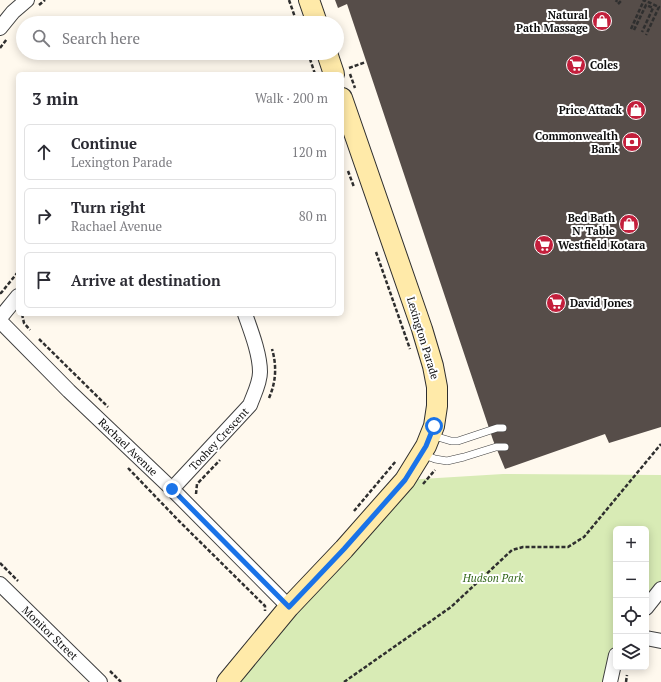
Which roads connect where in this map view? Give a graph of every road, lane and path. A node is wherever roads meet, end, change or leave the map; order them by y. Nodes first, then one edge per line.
1 (27, 0) edge
2 (289, 0) edge
3 (309, 0) edge
4 (622, 0) edge
5 (617, 2) edge
6 (295, 16) edge
7 (315, 16) edge
8 (0, 28) edge
9 (642, 32) dead end
10 (646, 35) dead end
11 (310, 60) edge
12 (332, 60) edge
13 (366, 62) dead end
14 (341, 71) edge
15 (314, 72) edge
16 (344, 104) edge
17 (347, 166) dead end
18 (356, 194) dead end
19 (375, 248) dead end
20 (16, 274) edge
21 (0, 293) edge
22 (16, 298) edge
23 (22, 316) edge
24 (246, 316) edge
25 (0, 318) edge
26 (0, 321) edge
27 (30, 330) dead end
28 (35, 336) dead end
29 (270, 344) dead end
30 (410, 352) dead end
31 (268, 400) dead end
32 (108, 408) dead end
33 (502, 428) dead end
34 (431, 435) junction
35 (661, 444) edge
36 (505, 447) dead end
37 (422, 454) junction
38 (222, 457) dead end
39 (399, 457) dead end
40 (126, 466) dead end
41 (172, 489) junction
42 (195, 497) dead end
43 (350, 515) dead end
44 (0, 584) edge
45 (661, 589) edge
46 (649, 604) edge
47 (289, 607) junction
48 (266, 614) dead end
49 (649, 639) edge
50 (661, 641) edge
51 (613, 668) edge
52 (100, 682) edge
53 (227, 682) edge
54 (344, 682) edge
55 (610, 682) edge

1 - 8 street
2 - 6 path
3 - 7 main road
4 - 5 path
9 - 10 path
11 - 15 path
12 - 14 main road
13 - 14 path
16 - 34 main road, Lexington Parade
17 - 18 path
19 - 30 path
20 - 21 path
22 - 25 street
23 - 27 path
24 - 41 street, Toohey Crescent
26 - 41 street, Rachael Avenue
28 - 32 path
29 - 31 path
33 - 34 lane
34 - 37 main road, Lexington Parade
35 - 54 path
36 - 37 lane
37 - 47 main road, Lexington Parade
38 - 42 path
39 - 43 path
40 - 48 path
41 - 47 street, Rachael Avenue
44 - 52 street, Monitor Street
45 - 46 street
47 - 53 main road, Lexington Parade
49 - 50 street
51 - 55 street

